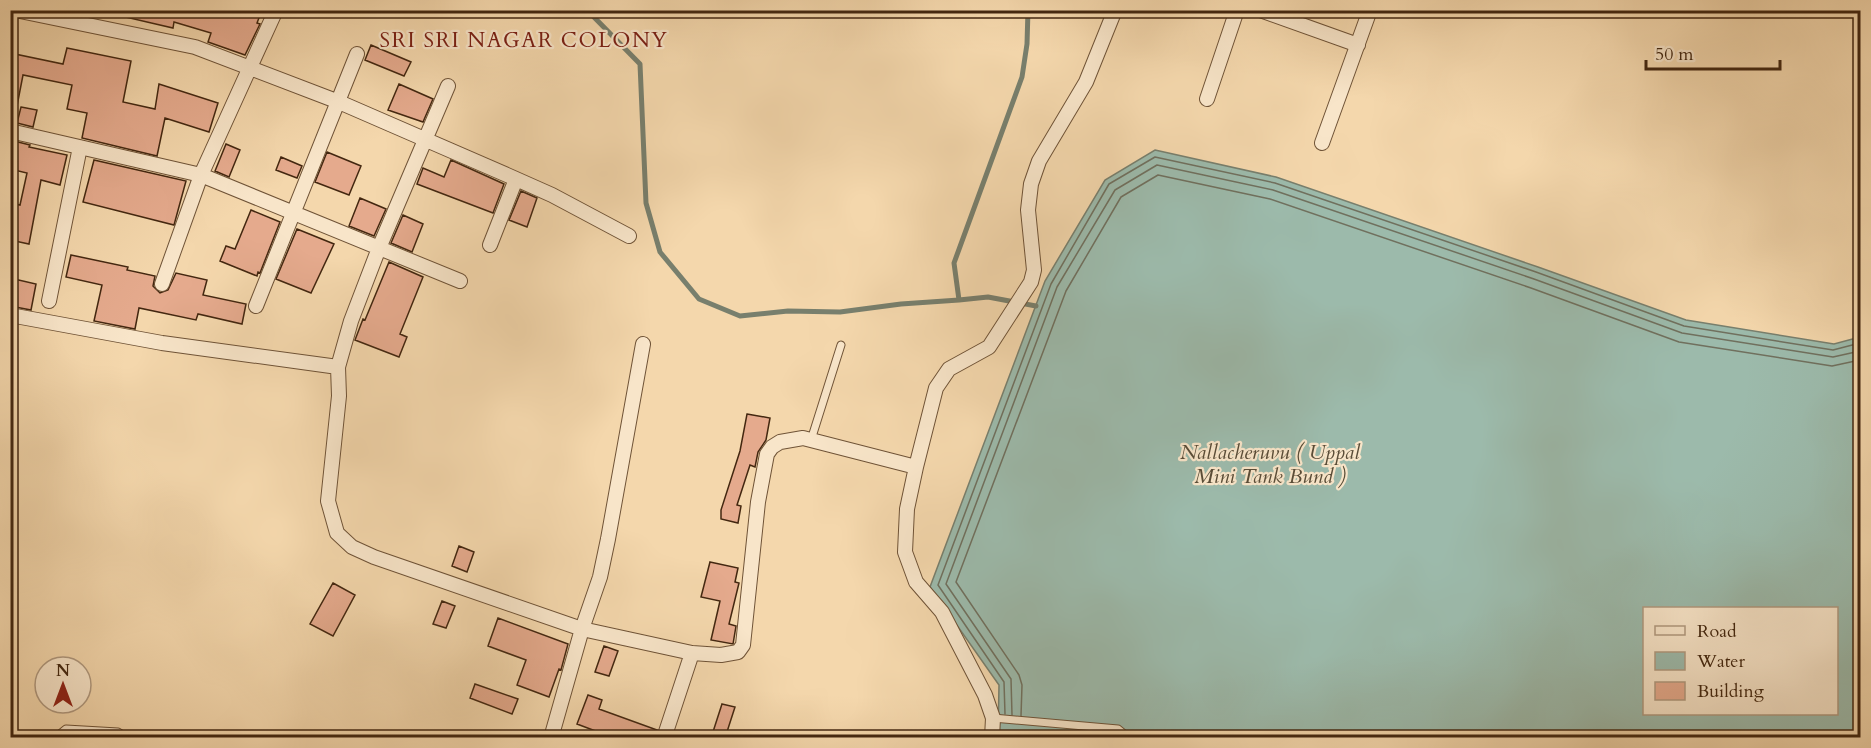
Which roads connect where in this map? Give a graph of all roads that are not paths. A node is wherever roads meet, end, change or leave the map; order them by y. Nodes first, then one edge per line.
1 (15, 10) edge
2 (88, 10) edge
3 (276, 10) edge
4 (1115, 10) edge
5 (1237, 10) edge
6 (1260, 10) edge
7 (1370, 10) edge
8 (87, 26) junction
9 (1358, 45) junction
10 (357, 54) dead end
11 (251, 68) junction
12 (448, 86) dead end
13 (1207, 99) dead end
14 (339, 102) junction
15 (10, 132) edge
16 (424, 139) junction
17 (1322, 143) dead end
18 (80, 147) junction
19 (201, 176) junction
20 (516, 179) junction
21 (291, 213) junction
22 (629, 236) dead end
23 (490, 245) dead end
24 (379, 248) junction
25 (460, 281) dead end
26 (162, 284) dead end
27 (49, 301) dead end
28 (256, 306) dead end
29 (10, 315) edge
30 (643, 344) dead end
31 (841, 345) dead end
32 (338, 368) junction
33 (811, 440) junction
34 (916, 467) junction
35 (582, 629) junction
36 (692, 653) junction
37 (993, 718) junction
38 (55, 738) edge
39 (127, 738) edge
40 (551, 738) edge
41 (664, 738) edge
42 (992, 738) edge
43 (1129, 738) edge

1 - 8 street
2 - 8 street
3 - 11 street
4 - 34 street
5 - 13 street
6 - 9 street
7 - 9 street
8 - 11 street
9 - 17 street
10 - 14 street
11 - 14 street
11 - 19 street
12 - 16 street
14 - 16 street
14 - 21 street
15 - 18 street
16 - 20 street
16 - 24 street
18 - 19 street
18 - 27 street
19 - 21 street
19 - 26 street
20 - 22 street
20 - 23 street
21 - 24 street
21 - 28 street
24 - 25 street
24 - 32 street
29 - 32 street
30 - 35 street
31 - 33 lane
32 - 35 street
33 - 34 street
33 - 36 street
34 - 37 street
35 - 36 street
35 - 40 street
36 - 41 street
37 - 42 street
37 - 43 lane
38 - 39 lane

